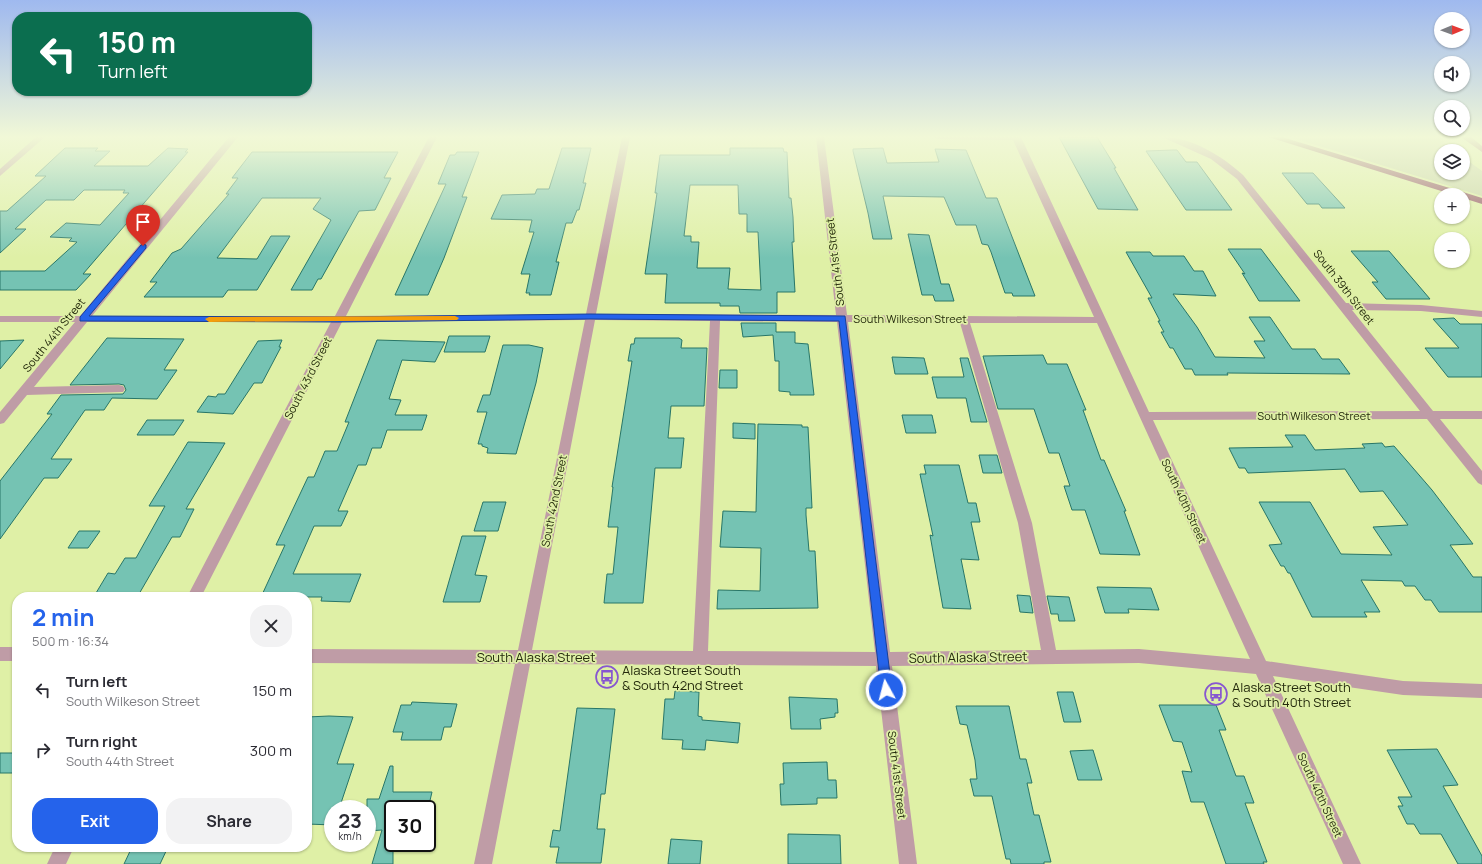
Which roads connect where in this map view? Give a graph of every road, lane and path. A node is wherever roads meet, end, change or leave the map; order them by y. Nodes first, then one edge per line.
1 (201, 177) edge
2 (412, 177) edge
3 (618, 177) edge
4 (825, 177) edge
5 (1036, 177) edge
6 (1239, 177) edge
7 (1405, 177) edge
8 (1440, 188) edge
9 (1470, 197) edge
10 (1482, 201) edge
11 (1344, 306) junction
12 (1482, 314) edge
13 (590, 317) junction
14 (715, 318) junction
15 (842, 318) junction
16 (0, 319) edge
17 (83, 319) junction
18 (338, 319) junction
19 (964, 319) junction
20 (1101, 320) junction
21 (119, 389) dead end
22 (24, 391) junction
23 (1482, 415) edge
24 (1145, 416) junction
25 (1431, 416) junction
26 (0, 420) edge
27 (1482, 480) edge
28 (197, 592) edge
29 (0, 654) edge
30 (12, 654) edge
31 (312, 656) edge
32 (1050, 656) junction
33 (523, 657) junction
34 (700, 658) junction
35 (883, 659) junction
36 (1261, 667) junction
37 (1482, 691) edge
38 (62, 852) edge
39 (56, 864) edge
40 (483, 864) edge
41 (908, 864) edge
42 (1352, 864) edge

1 - 17 street, South 44th Street
2 - 18 street, South 43rd Street
3 - 13 street, South 42nd Street
4 - 15 street, South 41st Street
5 - 20 street, South 40th Street
6 - 11 street, South 39th Street
7 - 8 highway
9 - 10 highway
11 - 12 street
11 - 25 street, South 39th Street
13 - 14 street, South Wilkeson Street
13 - 18 street, South Wilkeson Street
13 - 33 street, South 42nd Street
14 - 15 street, South Wilkeson Street
14 - 34 street
15 - 19 street, South Wilkeson Street
15 - 35 street, South 41st Street
16 - 17 street, South Wilkeson Street
17 - 18 street, South Wilkeson Street
17 - 22 street, South 44th Street
18 - 28 street, South 43rd Street
19 - 20 street, South Wilkeson Street
19 - 32 street
20 - 24 street, South 40th Street
21 - 22 street
22 - 26 street, South 44th Street
23 - 25 street, South Wilkeson Street
24 - 25 street, South Wilkeson Street
24 - 36 street, South 40th Street
25 - 27 street, South 39th Street
29 - 30 street
31 - 33 street, South Alaska Street
32 - 35 street, South Alaska Street
32 - 36 street, South Alaska Street
33 - 34 street, South Alaska Street
33 - 40 street, South 42nd Street
34 - 35 street, South Alaska Street
35 - 41 street, South 41st Street
36 - 37 street, South Alaska Street
36 - 42 street, South 40th Street
38 - 39 street

